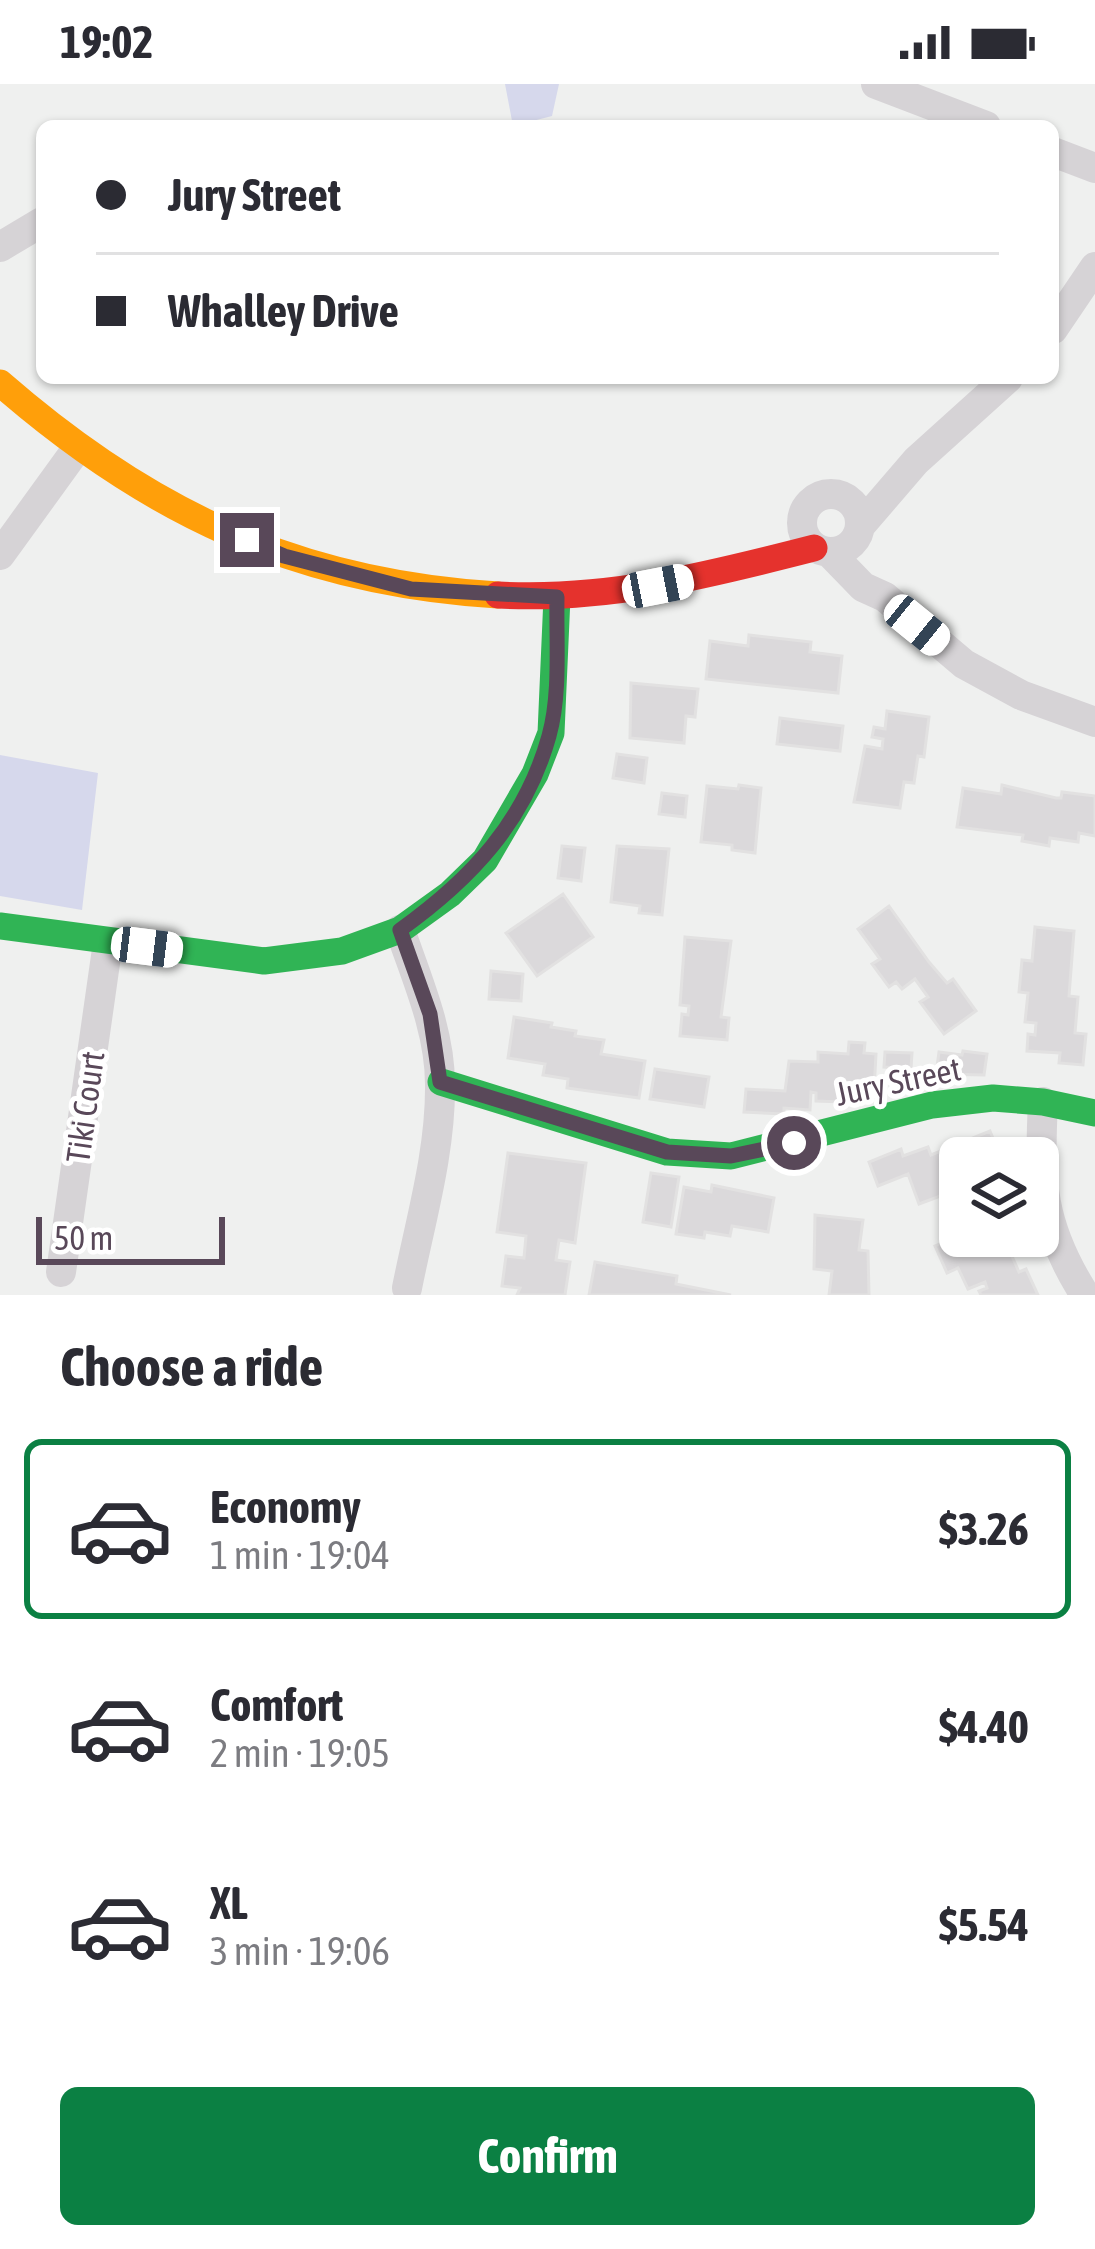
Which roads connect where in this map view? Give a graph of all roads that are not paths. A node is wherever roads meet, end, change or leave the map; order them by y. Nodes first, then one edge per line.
1 (876, 84) edge
2 (970, 120) edge
3 (1059, 154) edge
4 (1095, 168) edge
5 (36, 226) edge
6 (0, 247) edge
7 (1095, 267) edge
8 (1059, 320) edge
9 (0, 383) edge
10 (1001, 384) edge
11 (76, 450) junction
12 (916, 461) junction
13 (841, 495) junction
14 (803, 515) junction
15 (859, 531) junction
16 (822, 550) junction
17 (0, 555) edge
18 (731, 566) junction
19 (557, 597) junction
20 (885, 597) junction
21 (1095, 722) edge
22 (0, 926) edge
23 (400, 930) junction
24 (108, 942) junction
25 (440, 1082) junction
26 (1043, 1102) junction
27 (1095, 1113) edge
28 (62, 1273) dead end
29 (407, 1288) dead end
30 (1085, 1295) edge

1 - 2 street
3 - 4 street
5 - 6 street
7 - 8 street
9 - 11 street
10 - 12 street
11 - 17 street
11 - 19 street
12 - 13 street
12 - 15 street
13 - 14 street
13 - 15 street
14 - 16 street
14 - 18 street
15 - 16 street
15 - 20 street
16 - 18 street
16 - 20 street
18 - 19 street
19 - 23 street
20 - 21 street
22 - 24 street
23 - 24 street
23 - 25 street
24 - 28 street, Tiki Court
25 - 26 street, Jury Street
25 - 29 street
26 - 27 street, Jury Street
26 - 30 street

